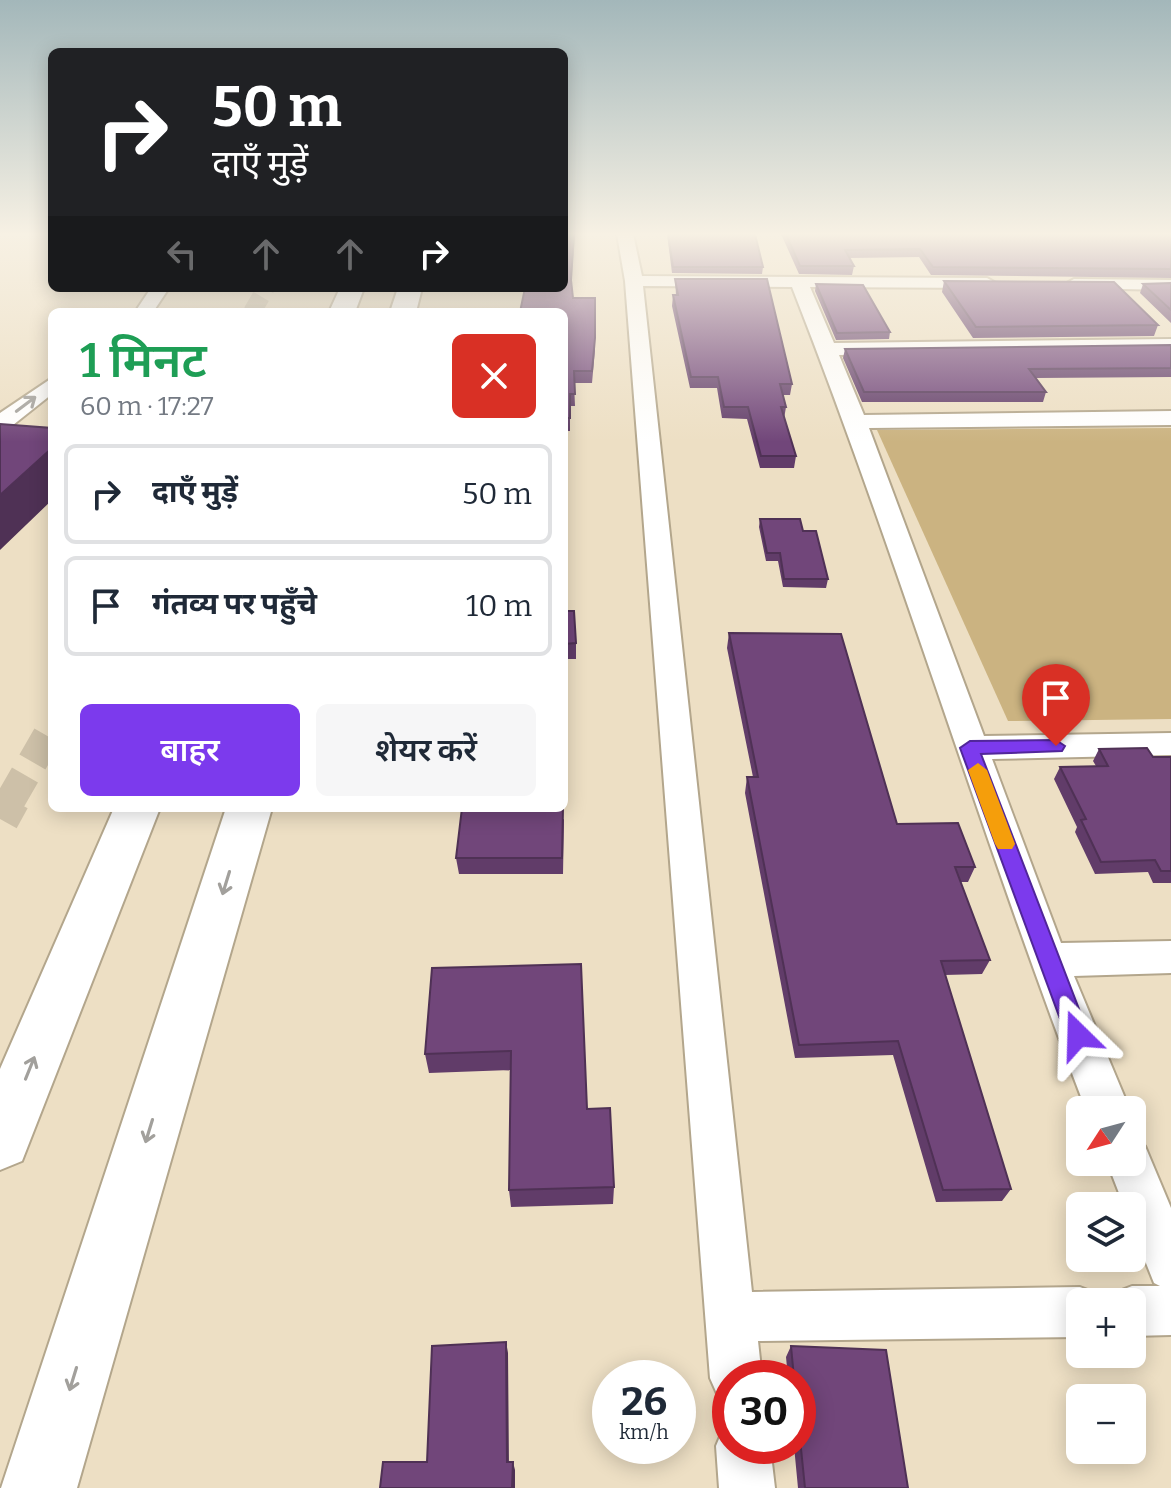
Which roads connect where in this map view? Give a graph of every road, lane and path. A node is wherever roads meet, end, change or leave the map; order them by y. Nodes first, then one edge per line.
1 (636, 303) edge
2 (808, 303) edge
3 (1136, 303) edge
4 (1139, 306) edge
5 (1171, 345) edge
6 (827, 349) junction
7 (48, 387) edge
8 (1171, 418) edge
9 (856, 422) junction
10 (0, 424) edge
11 (1171, 744) edge
12 (970, 748) junction
13 (135, 812) edge
14 (248, 812) edge
15 (1171, 957) edge
16 (1048, 960) junction
17 (1102, 1096) edge
18 (0, 1140) edge
19 (1135, 1176) edge
20 (1171, 1266) edge
21 (1171, 1310) edge
22 (1146, 1311) edge
23 (1066, 1312) edge
24 (730, 1317) junction
25 (734, 1360) edge
26 (745, 1464) edge
27 (39, 1488) edge
28 (747, 1488) edge

1 - 24 street
2 - 6 street
3 - 4 street
5 - 6 street
6 - 9 street
10 -> 7 street
8 - 9 street
9 - 12 street
11 - 12 street
12 - 16 street
18 -> 13 street
14 -> 27 street
15 - 16 street
16 - 17 street
19 - 20 street
21 - 22 street
23 - 24 street
24 - 25 street
26 - 28 street

